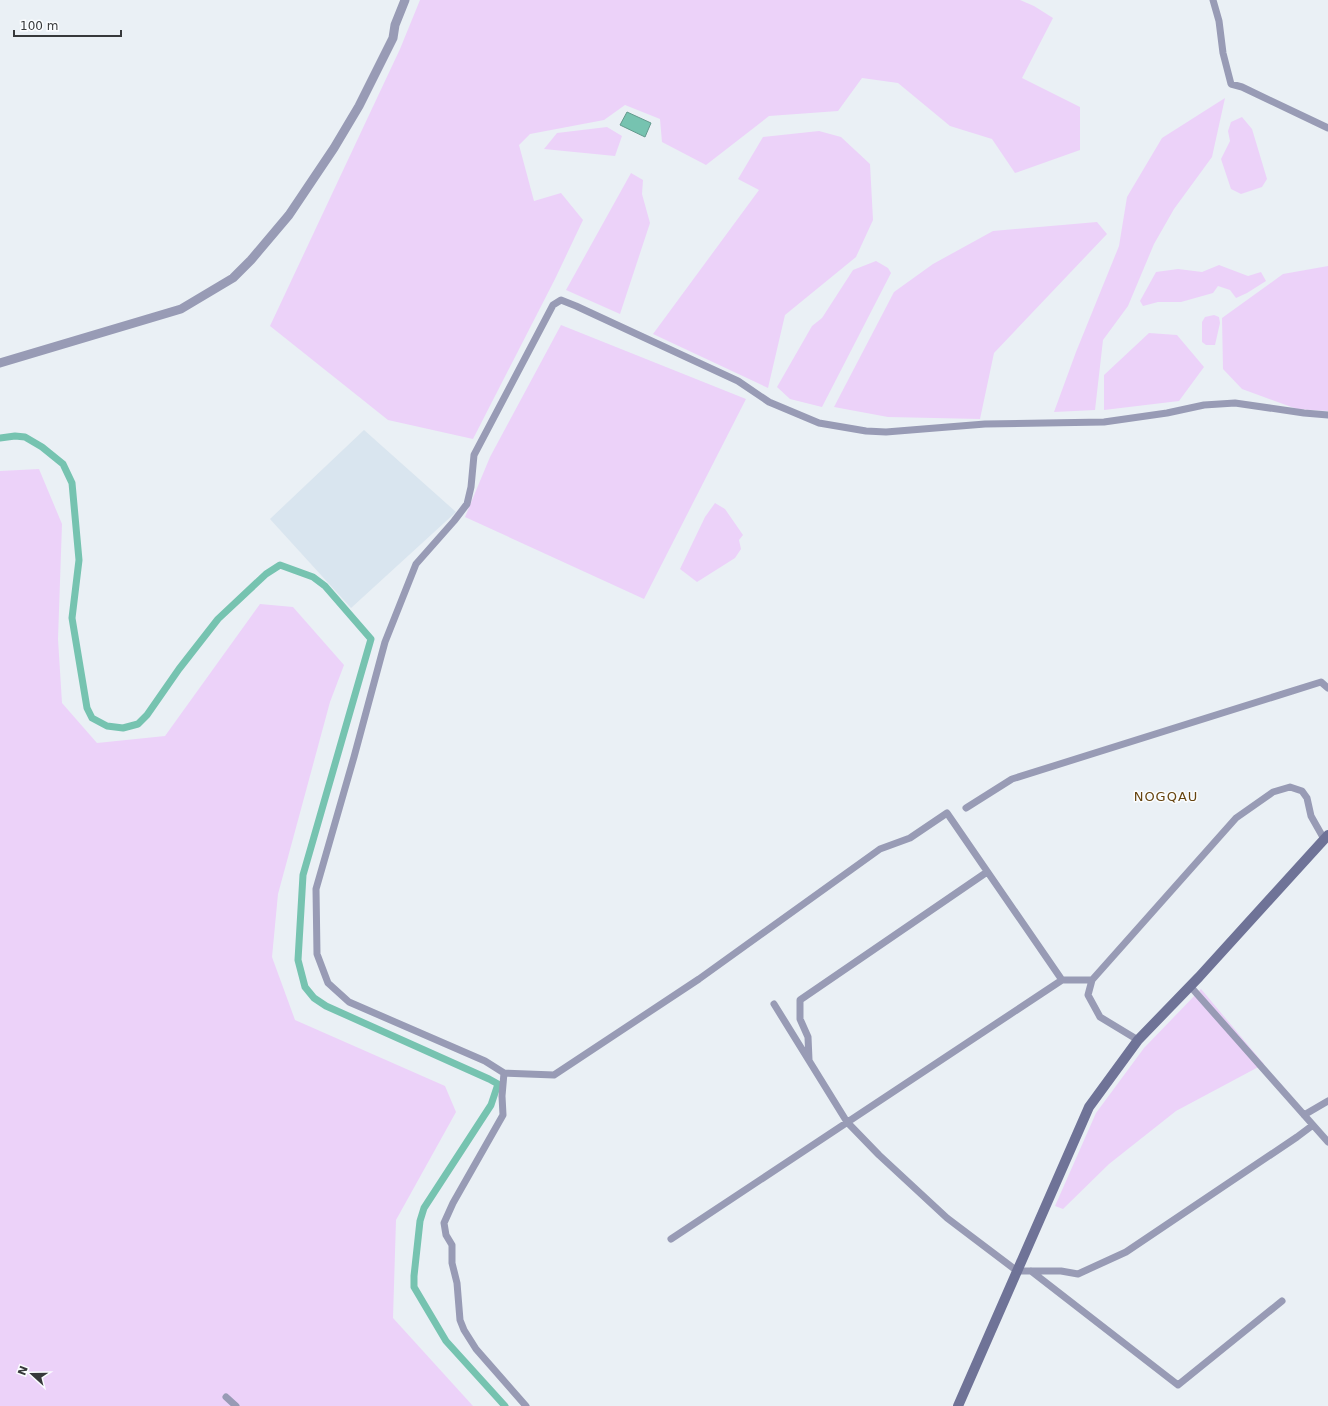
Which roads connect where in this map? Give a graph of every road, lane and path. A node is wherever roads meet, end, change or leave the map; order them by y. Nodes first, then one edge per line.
1 (405, 0) edge
2 (1213, 0) edge
3 (1328, 128) edge
4 (0, 363) edge
5 (1328, 415) edge
6 (1328, 688) edge
7 (966, 808) dead end
8 (1326, 837) edge
9 (987, 872) junction
10 (1062, 980) junction
11 (1092, 980) junction
12 (1190, 986) junction
13 (774, 1004) dead end
14 (1138, 1040) junction
15 (808, 1060) junction
16 (504, 1073) junction
17 (1328, 1101) edge
18 (1304, 1115) junction
19 (847, 1122) junction
20 (1313, 1125) junction
21 (1328, 1142) edge
22 (670, 1239) dead end
23 (1017, 1271) junction
24 (1031, 1271) junction
25 (1282, 1302) dead end
26 (226, 1397) dead end
27 (236, 1406) edge
28 (526, 1406) edge
29 (958, 1406) edge

1 - 4 street
2 - 3 street
5 - 16 street
6 - 7 street
8 - 11 street
8 - 12 main road
9 - 10 street
9 - 15 street
9 - 16 street
10 - 11 street
10 - 19 street
11 - 14 street
12 - 14 main road
12 - 18 street
13 - 15 street
14 - 23 main road
15 - 19 street
16 - 28 street
17 - 18 street
18 - 20 street
19 - 22 street
19 - 23 street
20 - 21 street
20 - 24 street
23 - 24 street
23 - 29 main road
24 - 25 street
26 - 27 street

